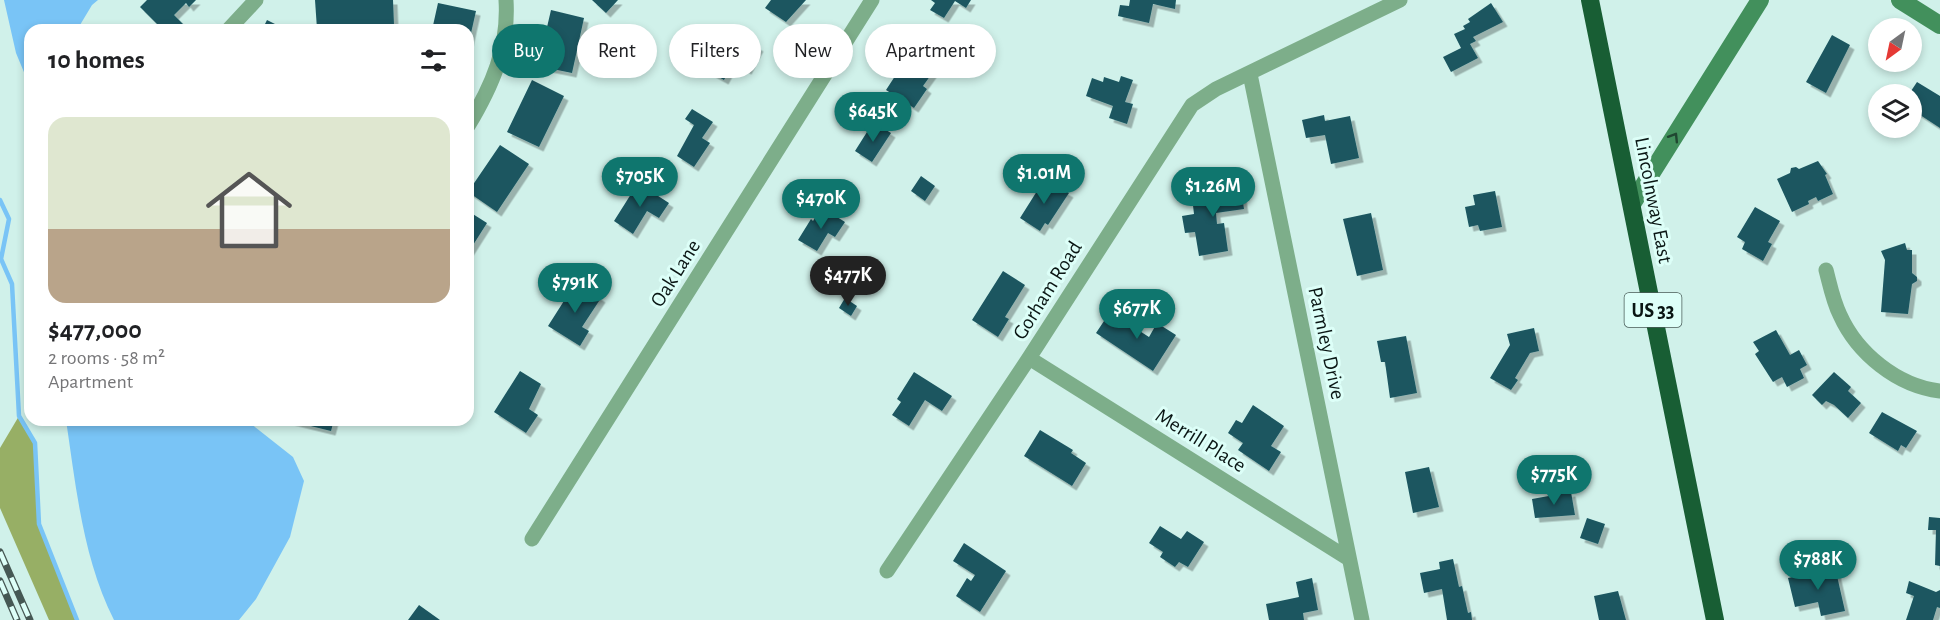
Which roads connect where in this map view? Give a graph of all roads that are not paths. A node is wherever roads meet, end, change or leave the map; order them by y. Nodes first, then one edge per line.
1 (256, 0) edge
2 (506, 0) edge
3 (872, 0) edge
4 (1400, 0) edge
5 (1590, 0) edge
6 (1760, 0) edge
7 (1900, 0) edge
8 (234, 24) edge
9 (1940, 25) edge
10 (1250, 74) junction
11 (474, 116) edge
12 (1632, 204) junction
13 (1826, 270) dead end
14 (1029, 358) junction
15 (1940, 391) edge
16 (532, 539) dead end
17 (1350, 559) junction
18 (887, 571) dead end
19 (1362, 620) edge
20 (1715, 620) edge

1 - 8 street
2 - 11 street
3 - 16 street, Oak Lane
4 - 10 street, Gorham Road
5 - 12 highway, Lincolnway East / US 33
12 -> 6 street
7 - 9 street
10 - 14 street, Gorham Road
10 - 17 street, Parmley Drive
12 - 20 highway, Lincolnway East / US 33
13 - 15 street
14 - 17 street, Merrill Place
14 - 18 street, Gorham Road
17 - 19 street, Parmley Drive

